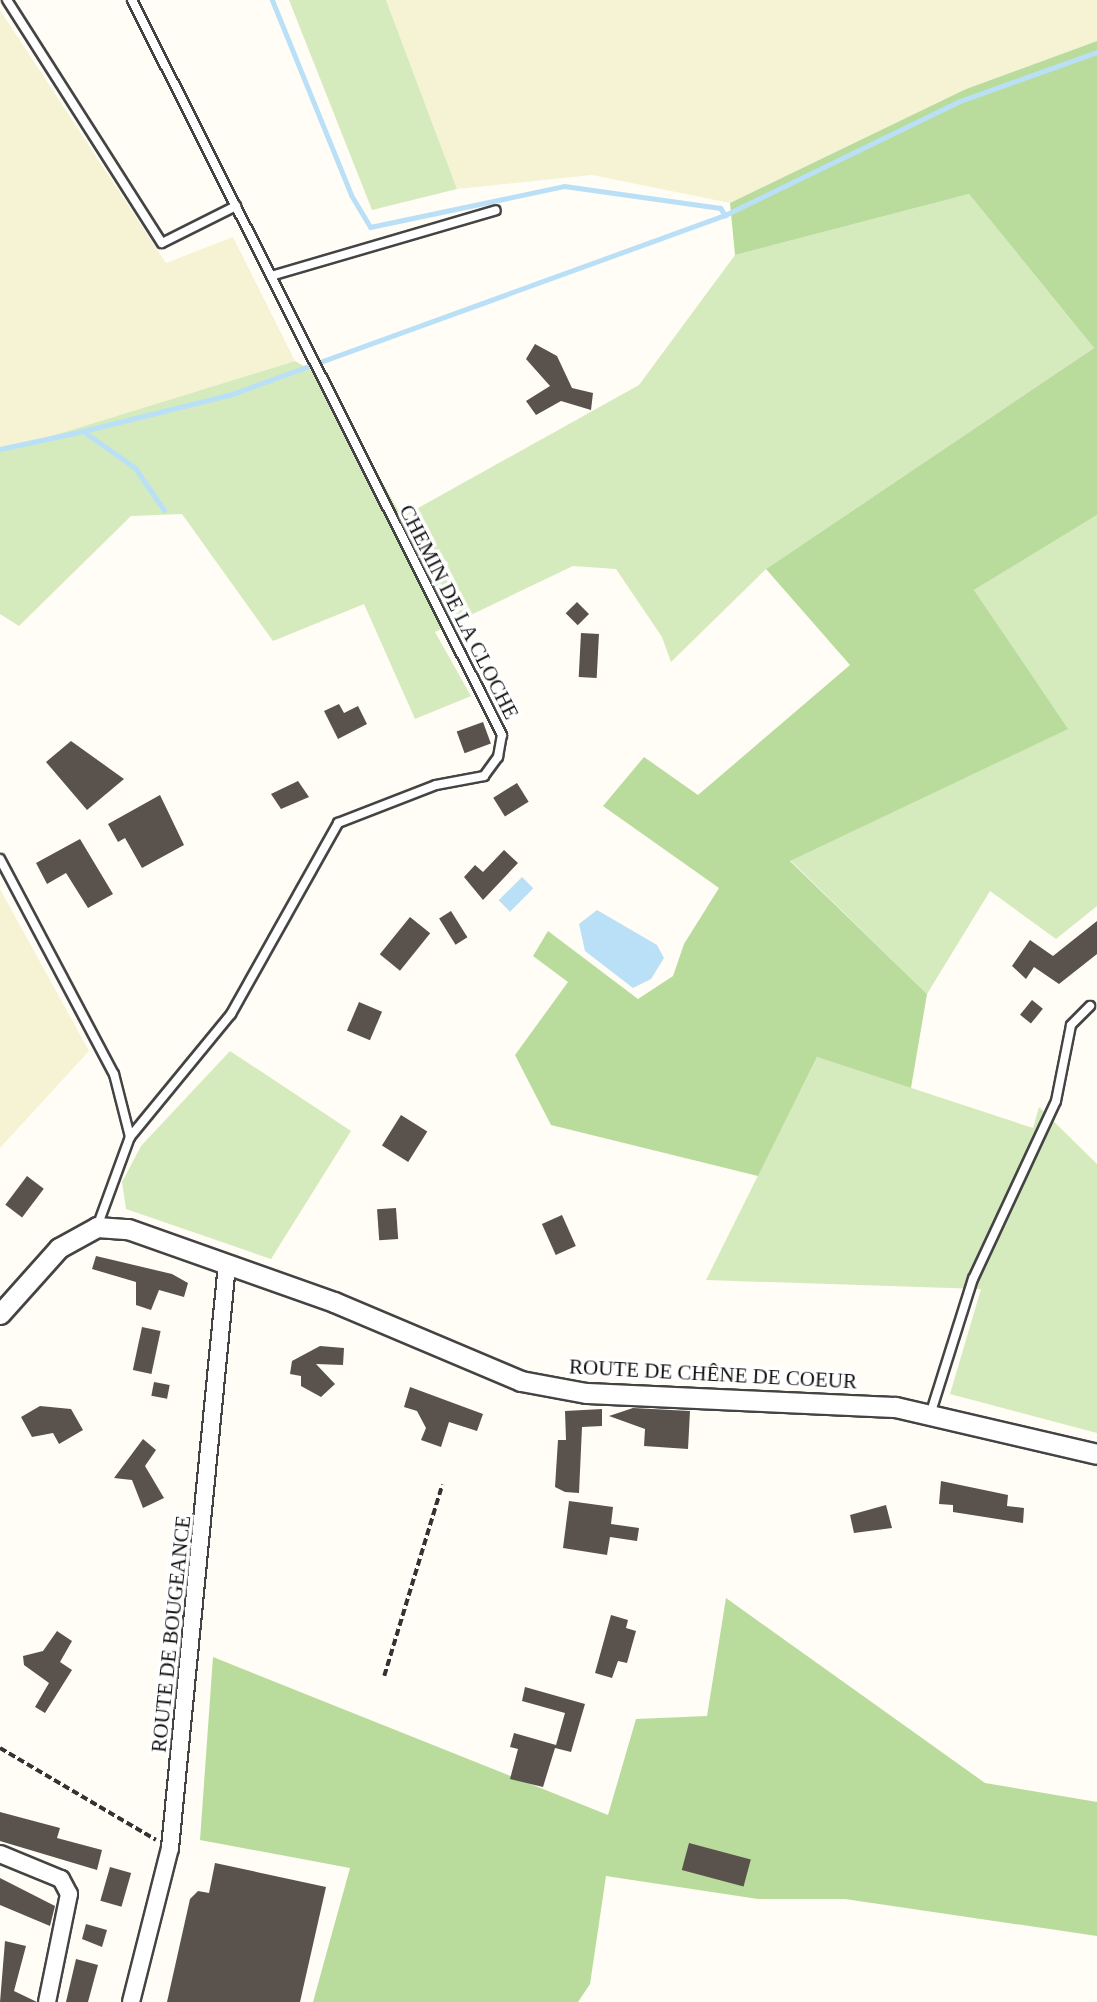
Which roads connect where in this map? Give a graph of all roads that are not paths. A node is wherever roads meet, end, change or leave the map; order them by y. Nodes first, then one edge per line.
1 (7, 0) edge
2 (132, 0) edge
3 (236, 206) junction
4 (496, 209) dead end
5 (271, 276) junction
6 (0, 859) edge
7 (1090, 1006) dead end
8 (131, 1137) junction
9 (97, 1227) junction
10 (227, 1265) junction
11 (3, 1307) edge
12 (930, 1415) junction
13 (1097, 1454) edge
14 (0, 1854) edge
15 (47, 2002) edge
16 (131, 2002) edge

1 - 3 lane
2 - 3 lane, CHEMIN DE LA CLOCHE
3 - 5 lane, CHEMIN DE LA CLOCHE
4 - 5 lane
5 - 8 lane, CHEMIN DE LA CLOCHE
6 - 8 lane
7 - 12 lane
8 - 9 lane, CHEMIN DE LA CLOCHE
9 - 10 street, ROUTE DE CHÊNE DE COEUR
9 - 11 street
10 - 12 street, ROUTE DE CHÊNE DE COEUR
10 - 16 street, ROUTE DE BOUGEANCE
12 - 13 street, ROUTE DE CHÊNE DE COEUR
14 - 15 street

